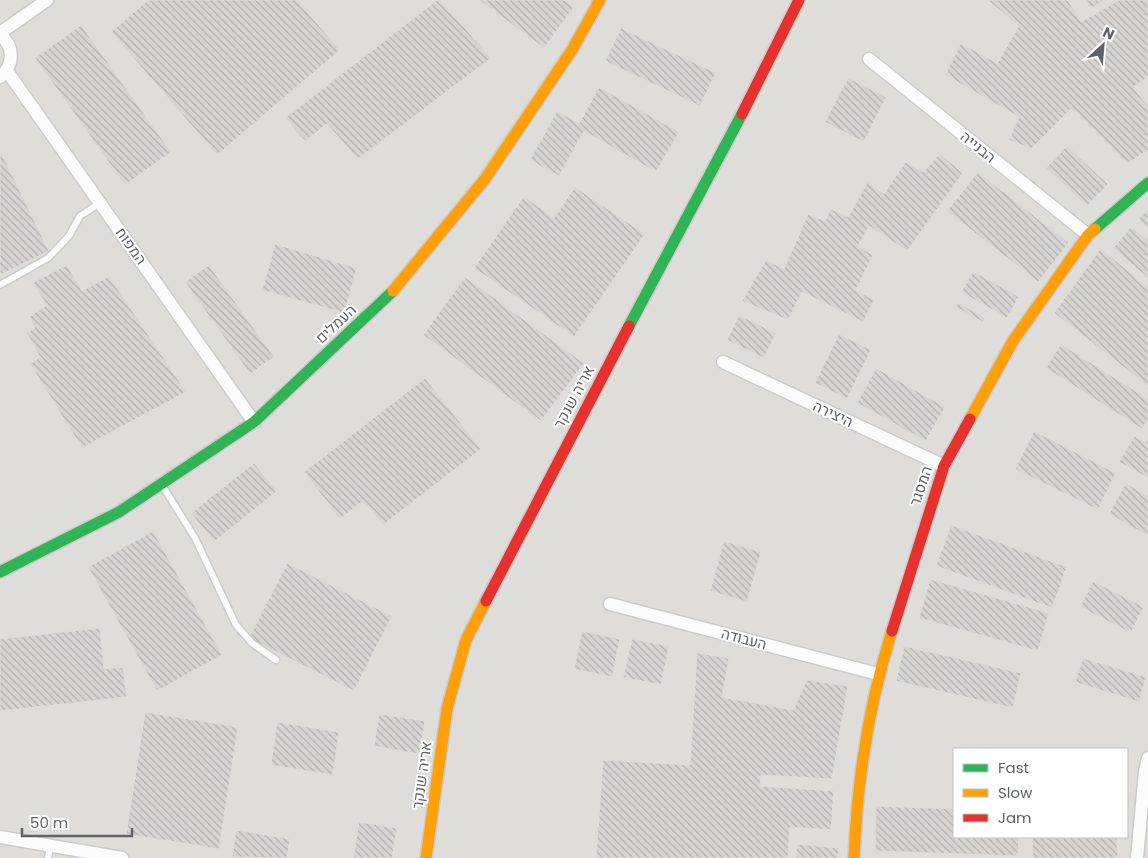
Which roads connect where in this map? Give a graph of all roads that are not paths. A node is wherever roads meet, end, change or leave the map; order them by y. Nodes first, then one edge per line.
1 (47, 0) edge
2 (600, 0) edge
3 (799, 0) edge
4 (0, 34) edge
5 (869, 59) dead end
6 (3, 74) edge
7 (1148, 183) edge
8 (100, 203) junction
9 (1088, 236) junction
10 (0, 285) edge
11 (723, 362) dead end
12 (254, 422) junction
13 (944, 466) junction
14 (161, 484) junction
15 (0, 572) edge
16 (610, 604) dead end
17 (276, 660) dead end
18 (878, 674) junction
19 (1148, 758) edge
20 (430, 827) junction
21 (0, 837) edge
22 (49, 852) edge
23 (122, 858) edge
24 (426, 858) edge
25 (433, 858) edge
26 (854, 858) edge
27 (1137, 858) edge

1 - 4 street
2 - 12 street, העמלים
3 - 20 street, אריה שנקר
4 - 6 street
5 - 9 street, הבנייה
6 - 8 street, המפוח
7 - 9 street, המסגר
8 - 10 lane
8 - 12 street, המפוח
9 - 13 street, המסגר
11 - 13 street, היצירה
12 - 14 street, העמלים
13 - 18 street, המסגר
14 - 15 street, העמלים
14 - 17 lane
16 - 18 street, העבודה
18 - 26 street, המסגר
19 - 27 street
20 - 24 street, אריה שנקר
20 - 25 street, אריה שנקר
21 - 22 street
22 - 23 street

